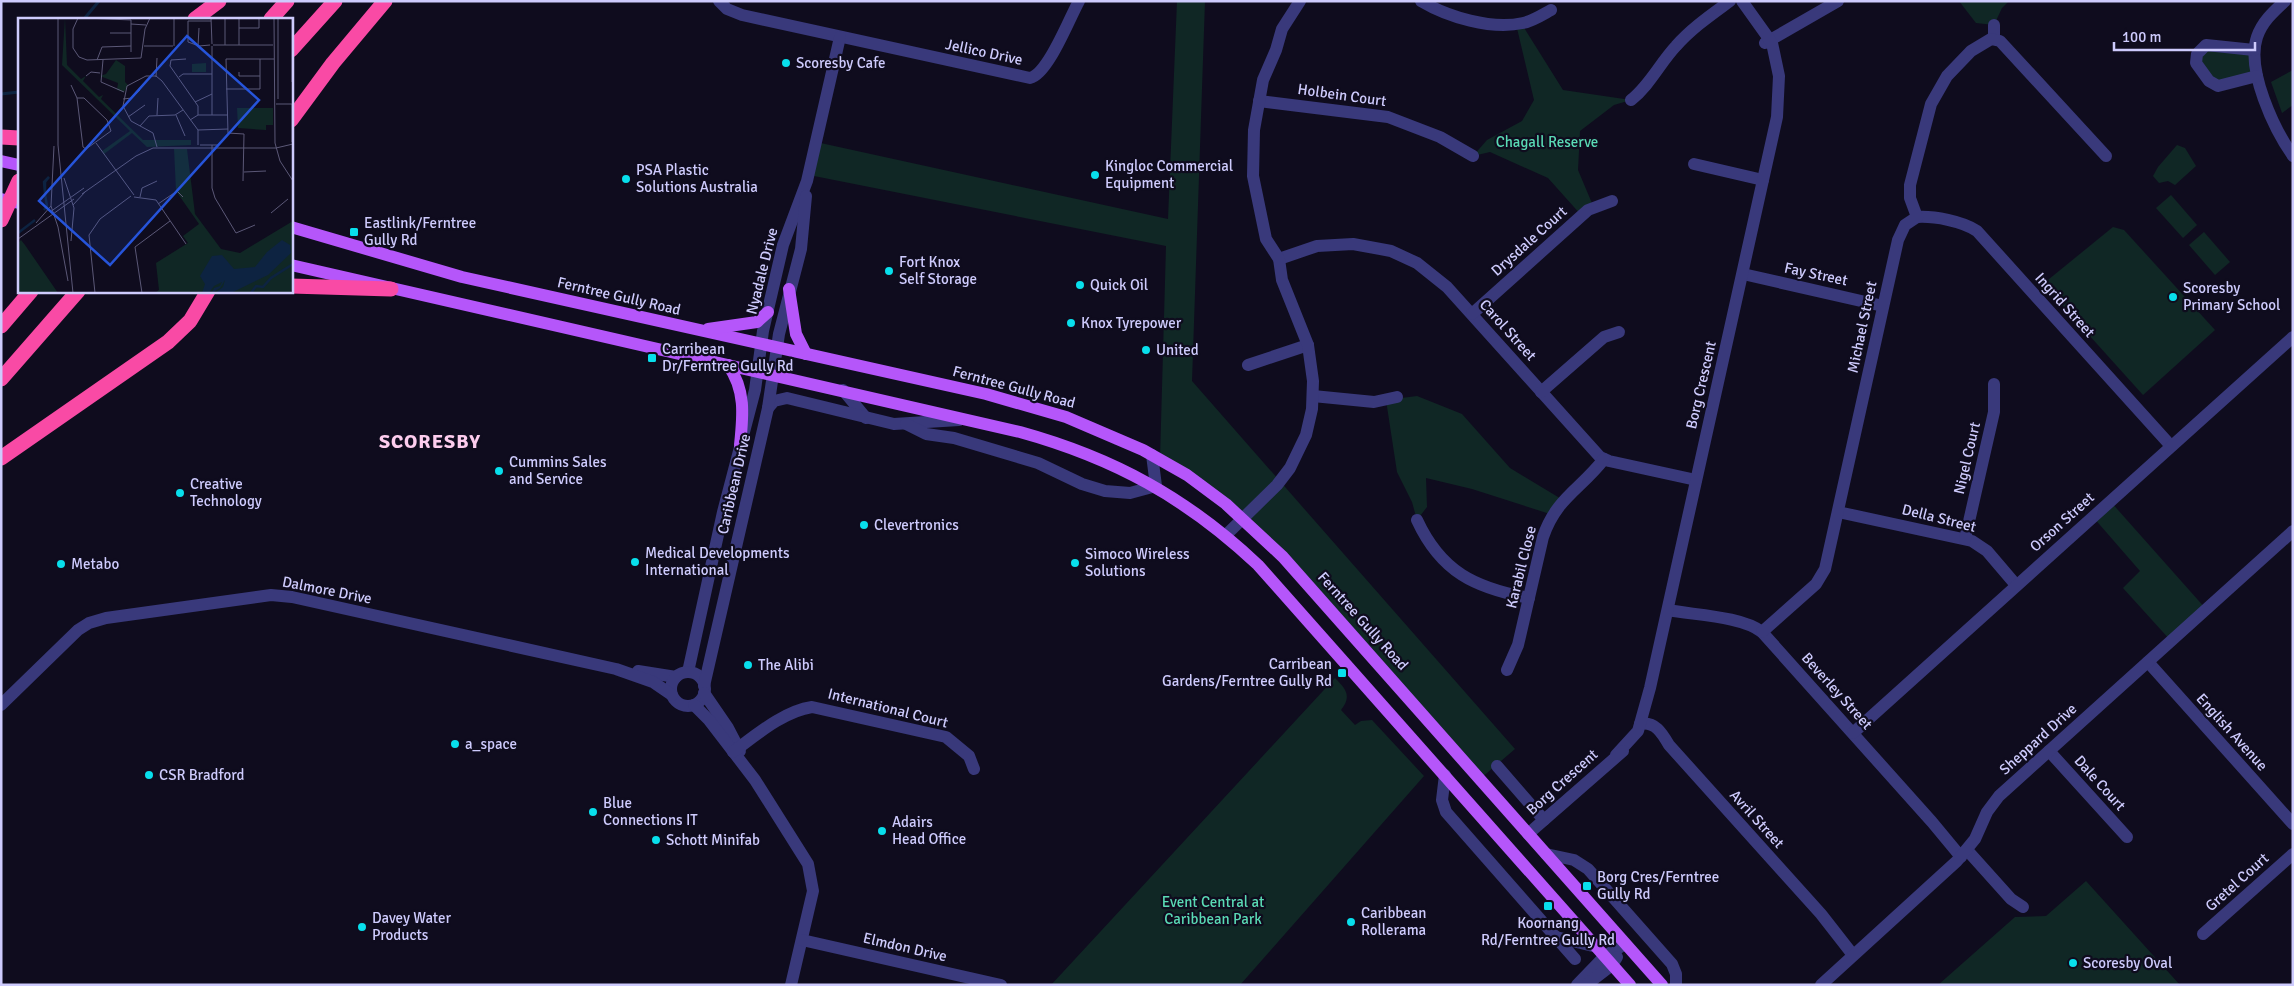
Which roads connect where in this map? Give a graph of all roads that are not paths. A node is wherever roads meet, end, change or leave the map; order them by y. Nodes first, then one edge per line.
1 (219, 1) edge
2 (287, 1) edge
3 (335, 1) edge
4 (385, 1) edge
5 (718, 1) edge
6 (1079, 1) edge
7 (1300, 1) edge
8 (1421, 1) edge
9 (1730, 1) edge
10 (1838, 1) edge
11 (2285, 1) edge
12 (1744, 5) edge
13 (1551, 10) dead end
14 (196, 18) edge
15 (272, 18) edge
16 (1994, 25) dead end
17 (840, 37) junction
18 (1994, 38) junction
19 (1768, 41) junction
20 (292, 49) edge
21 (2254, 50) junction
22 (2257, 76) junction
23 (1631, 100) dead end
24 (1259, 101) junction
25 (292, 119) edge
26 (1, 137) edge
27 (18, 138) edge
28 (2292, 153) edge
29 (1473, 156) dead end
30 (2106, 156) dead end
31 (1, 161) edge
32 (1694, 164) dead end
33 (18, 165) edge
34 (1763, 180) junction
35 (807, 181) junction
36 (18, 182) edge
37 (10, 201) edge
38 (1612, 201) dead end
39 (1917, 217) junction
40 (1, 220) edge
41 (292, 227) edge
42 (1279, 259) junction
43 (292, 265) edge
44 (1743, 274) junction
45 (292, 286) edge
46 (391, 289) junction
47 (789, 289) junction
48 (30, 292) edge
49 (77, 292) edge
50 (208, 292) edge
51 (1883, 306) junction
52 (768, 312) junction
53 (1472, 314) junction
54 (1, 326) edge
55 (698, 330) junction
56 (1619, 332) dead end
57 (2293, 337) edge
58 (761, 344) junction
59 (1308, 345) junction
60 (777, 347) junction
61 (806, 354) junction
62 (1248, 364) dead end
63 (728, 365) junction
64 (757, 371) junction
65 (773, 375) junction
66 (1, 379) edge
67 (1994, 384) dead end
68 (843, 390) junction
69 (1541, 392) junction
70 (1313, 396) junction
71 (1398, 397) dead end
72 (768, 408) junction
73 (866, 418) junction
74 (971, 420) junction
75 (906, 424) junction
76 (740, 445) junction
77 (2171, 446) junction
78 (1152, 454) junction
79 (1, 458) edge
80 (1604, 459) junction
81 (1696, 480) junction
82 (1156, 486) junction
83 (1838, 512) junction
84 (1243, 518) junction
85 (1417, 520) dead end
86 (2293, 531) edge
87 (1226, 535) junction
88 (1965, 539) junction
89 (2016, 585) junction
90 (1529, 598) junction
91 (1668, 607) junction
92 (1762, 632) junction
93 (2148, 662) junction
94 (616, 669) junction
95 (1507, 670) dead end
96 (682, 675) junction
97 (704, 690) junction
98 (672, 695) junction
99 (1, 705) edge
100 (694, 705) junction
101 (1643, 725) junction
102 (1853, 733) junction
103 (736, 750) junction
104 (2049, 751) junction
105 (1497, 766) dead end
106 (974, 769) dead end
107 (1445, 775) junction
108 (1544, 820) junction
109 (2293, 824) edge
110 (1528, 834) junction
111 (2127, 837) dead end
112 (1964, 853) junction
113 (1546, 854) junction
114 (2293, 854) edge
115 (2023, 907) dead end
116 (2203, 934) dead end
117 (1556, 937) junction
118 (802, 940) junction
119 (1625, 944) junction
120 (1856, 953) junction
121 (1605, 956) junction
122 (1575, 959) dead end
123 (792, 985) edge
124 (1001, 985) edge
125 (1577, 985) edge
126 (1586, 985) edge
127 (1630, 985) edge
128 (1662, 985) edge
129 (1676, 985) edge
130 (1821, 985) edge

1 - 14 highway
2 - 15 highway
3 - 20 highway
4 - 25 highway
5 - 17 street
6 - 17 street, Jellico Drive
7 - 24 street
8 - 13 street
9 - 23 street
10 - 19 street
11 - 21 street
12 - 19 street, Borg Crescent
16 - 18 street
17 - 35 street, Nyadale Drive
18 - 30 street
18 - 39 street
19 - 34 street, Borg Crescent
21 - 22 street
21 - 22 street
22 - 28 street
24 - 29 street, Holbein Court
24 - 42 street
26 - 27 highway
31 - 33 main road
32 - 34 street
34 - 44 street, Borg Crescent
35 - 47 street, Nyadale Drive
35 - 52 street, Nyadale Drive
36 - 37 highway
37 - 40 highway
38 - 53 street, Drysdale Court
39 - 51 street, Michael Street
39 - 77 street, Ingrid Street
41 - 55 main road, Ferntree Gully Road
42 - 53 street, Carol Street
42 - 59 street
43 - 46 main road
44 - 51 street, Fay Street
44 - 81 street, Borg Crescent
45 - 46 highway
46 - 63 main road
47 - 60 street, Nyadale Drive
47 - 61 main road
48 - 54 highway
49 - 66 highway
50 - 79 highway
51 - 83 street, Michael Street
52 - 55 main road
52 - 58 street, Nyadale Drive
53 - 69 street, Carol Street
55 - 58 main road, Ferntree Gully Road
56 - 69 street
57 - 77 street, Orson Street
58 - 60 main road, Ferntree Gully Road
58 - 64 street, Nyadale Drive
59 - 62 street
59 - 70 street
60 - 61 main road, Ferntree Gully Road
60 - 65 street, Caribbean Drive
61 - 78 main road, Ferntree Gully Road
63 - 64 main road
63 - 76 main road
64 - 65 main road
64 - 76 street, Caribbean Drive
65 - 68 main road
65 - 72 street, Caribbean Drive
67 - 88 street, Nigel Court
68 - 73 street
68 - 74 main road
69 - 80 street, Carol Street
70 - 71 street
70 - 84 street
72 - 73 street
72 - 97 street, Caribbean Drive
73 - 75 street
74 - 75 street
74 - 82 main road
75 - 82 street
76 - 96 street, Caribbean Drive
77 - 89 street, Orson Street
78 - 82 street
78 - 84 main road, Ferntree Gully Road
80 - 81 street
80 - 90 street, Karabil Close
81 - 91 street, Borg Crescent
82 - 87 main road
83 - 88 street, Della Street
83 - 92 street, Michael Street
84 - 87 street
84 - 110 main road, Ferntree Gully Road
85 - 90 street
86 - 93 street, Sheppard Drive
87 - 107 main road
88 - 89 street, Della Street
89 - 102 street, Orson Street
90 - 95 street, Karabil Close
91 - 92 street, Beverley Street
91 - 101 street, Borg Crescent
92 - 102 street, Beverley Street
93 - 104 street, Sheppard Drive
93 - 109 street, English Avenue
94 - 96 street, Dalmore Drive
94 - 98 street, Dalmore Drive
94 - 99 street, Dalmore Drive
96 - 97 street
96 - 98 street
97 - 100 street
97 - 103 street
98 - 100 street
100 - 103 street
101 - 108 street, Borg Crescent
101 - 120 street, Avril Street
102 - 112 street, Beverley Street
103 - 106 street, International Court
103 - 118 street
104 - 111 street, Dale Court
104 - 112 street, Sheppard Drive
105 - 108 street
107 - 117 street
107 - 121 main road
108 - 110 street, Borg Crescent
110 - 113 main road, Ferntree Gully Road
112 - 115 street, Beverley Street
112 - 120 street, Sheppard Drive
113 - 119 main road, Ferntree Gully Road
113 - 129 street
114 - 116 street, Gretel Court
117 - 121 street
117 - 122 street
118 - 123 street
118 - 124 street, Elmdon Drive
119 - 121 street
119 - 128 main road, Ferntree Gully Road
120 - 130 street, Sheppard Drive
121 - 125 street
121 - 126 street
121 - 127 main road

